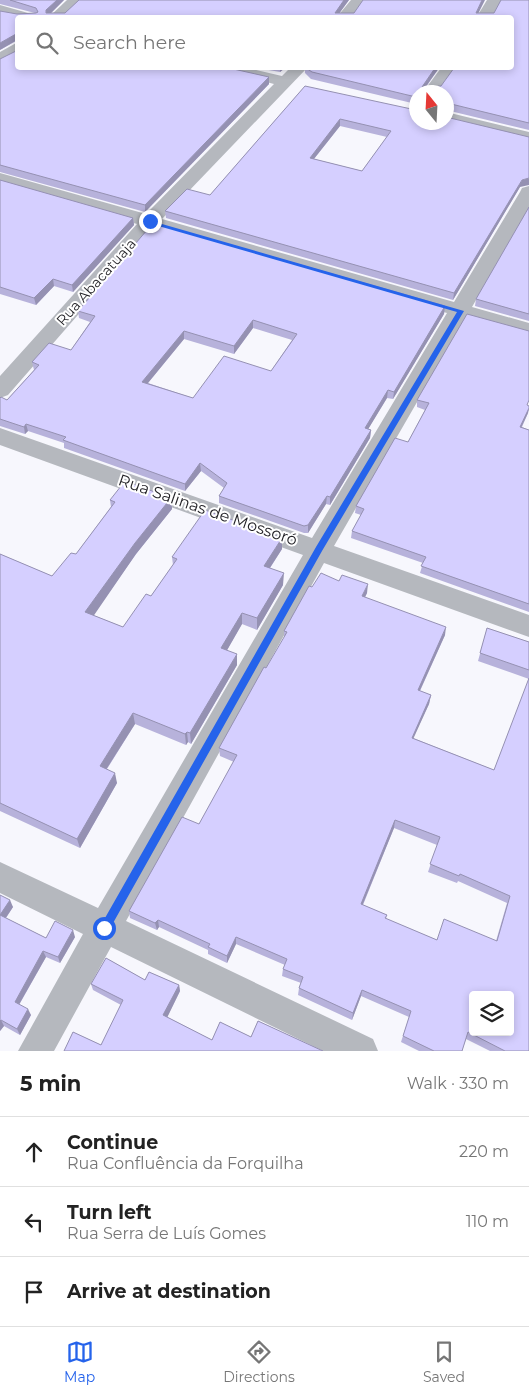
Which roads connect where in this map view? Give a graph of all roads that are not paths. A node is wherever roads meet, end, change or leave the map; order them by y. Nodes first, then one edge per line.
1 (76, 0) edge
2 (359, 0) edge
3 (495, 0) edge
4 (0, 10) edge
5 (19, 15) edge
6 (58, 15) edge
7 (346, 15) edge
8 (485, 15) edge
9 (15, 49) edge
10 (0, 60) edge
11 (243, 70) edge
12 (447, 70) edge
13 (297, 78) edge
14 (436, 85) edge
15 (454, 119) edge
16 (529, 136) edge
17 (0, 179) edge
18 (529, 192) edge
19 (150, 221) junction
20 (461, 311) junction
21 (529, 330) edge
22 (0, 390) edge
23 (0, 436) edge
24 (319, 549) junction
25 (529, 626) edge
26 (0, 878) edge
27 (104, 928) junction
28 (35, 1051) edge
29 (361, 1051) edge

1 - 6 street
2 - 7 street
3 - 8 street
4 - 5 street
9 - 10 street
11 - 13 street
12 - 14 street
13 - 19 street, Rua Abacatuaja
15 - 16 street
17 - 19 street
18 - 20 street
19 - 20 street
19 - 22 street, Rua Abacatuaja
20 - 21 street
20 - 24 street
23 - 24 street, Rua Salinas de Mossoró
24 - 25 street, Rua Salinas de Mossoró
24 - 27 street
26 - 27 street
27 - 28 street
27 - 29 street

